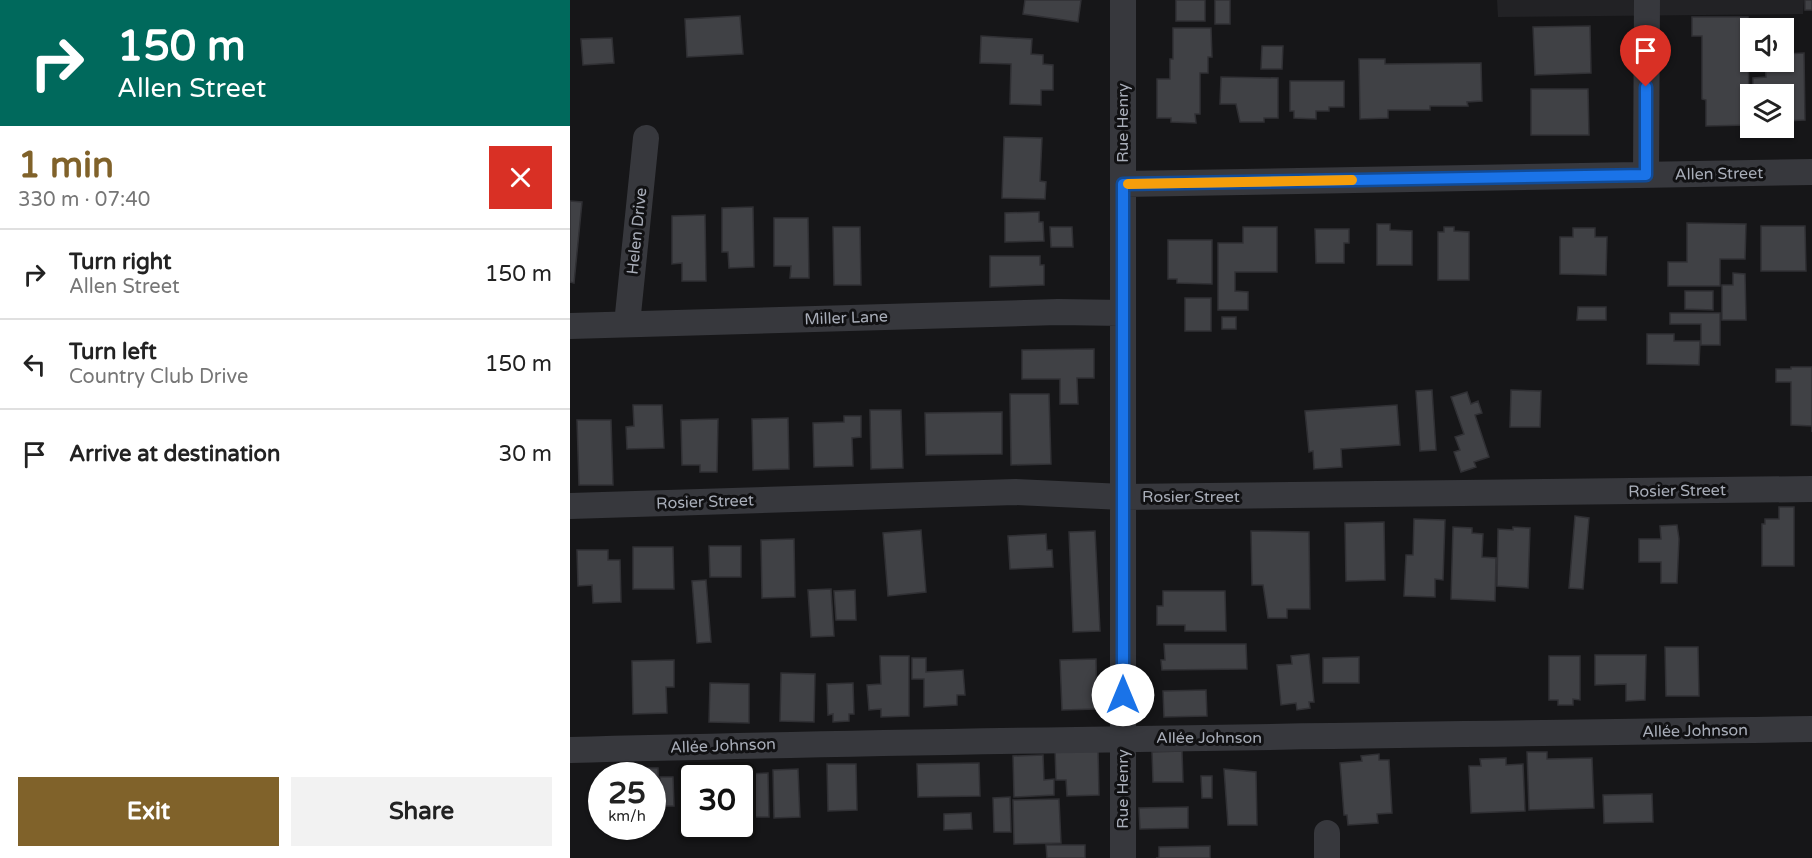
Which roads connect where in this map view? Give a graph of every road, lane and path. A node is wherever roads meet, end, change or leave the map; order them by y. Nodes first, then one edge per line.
1 (1123, 0) edge
2 (1647, 0) edge
3 (646, 138) dead end
4 (1812, 172) edge
5 (1646, 175) junction
6 (1123, 184) junction
7 (1123, 313) junction
8 (627, 324) junction
9 (570, 326) edge
10 (1812, 489) edge
11 (1123, 497) junction
12 (570, 506) edge
13 (1812, 729) edge
14 (1123, 739) junction
15 (570, 750) edge
16 (1123, 858) edge

1 - 6 street, Rue Henry
2 - 5 street
3 - 8 street, Helen Drive
4 - 5 street, Allen Street
5 - 6 street, Allen Street
6 - 7 street, Rue Henry
7 - 8 street, Miller Lane
7 - 11 street, Rue Henry
8 - 9 street, Miller Lane
10 - 11 street, Rosier Street
11 - 12 street, Rosier Street
11 - 14 street, Rue Henry
13 - 14 street, Allée Johnson
14 - 15 street, Allée Johnson
14 - 16 street, Rue Henry

